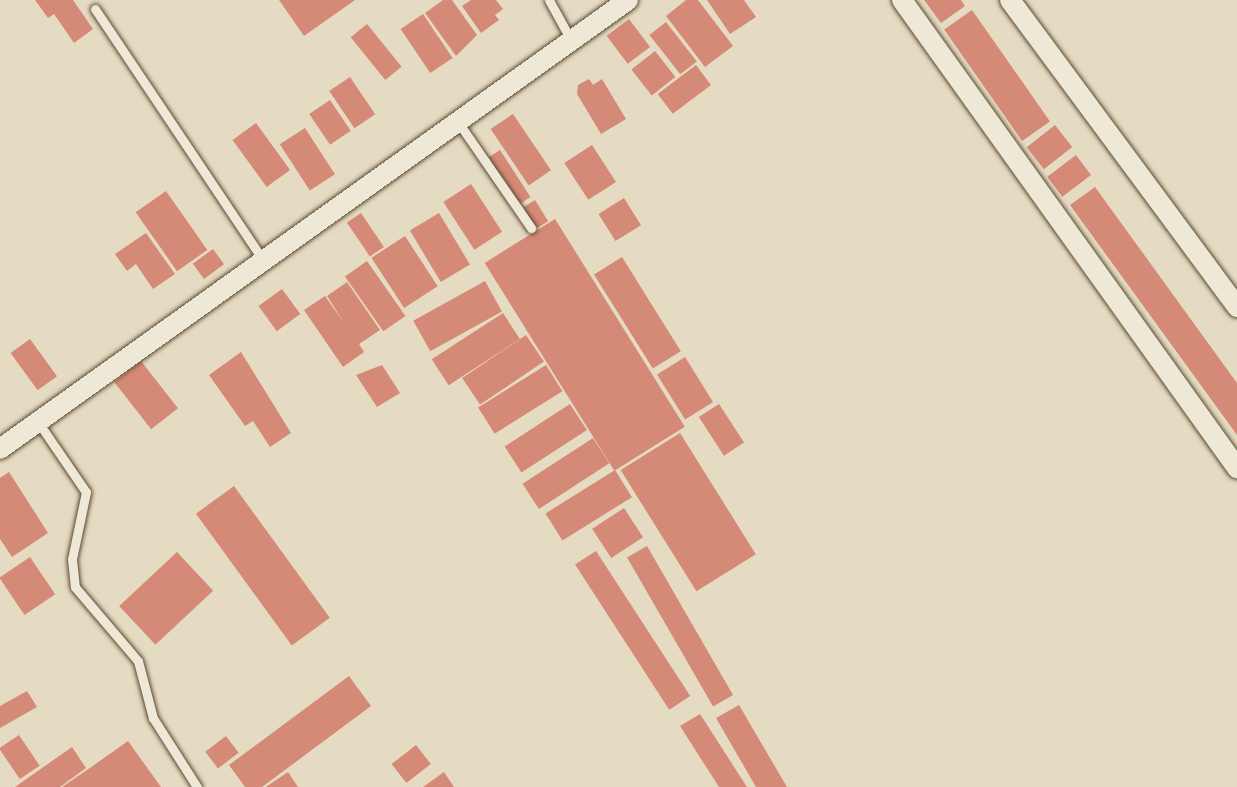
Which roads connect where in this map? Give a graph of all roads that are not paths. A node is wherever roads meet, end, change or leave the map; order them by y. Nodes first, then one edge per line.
1 (549, 0) edge
2 (628, 0) edge
3 (902, 0) edge
4 (1010, 0) edge
5 (95, 9) dead end
6 (572, 39) junction
7 (459, 122) junction
8 (531, 228) dead end
9 (265, 263) junction
10 (1237, 307) edge
11 (38, 422) junction
12 (0, 449) edge
13 (1237, 468) edge
14 (196, 787) edge

1 - 6 lane
2 - 6 street
3 - 13 street
4 - 10 street
5 - 9 lane
6 - 7 street
7 - 8 lane
7 - 9 street
9 - 11 street
11 - 12 street
11 - 14 lane

